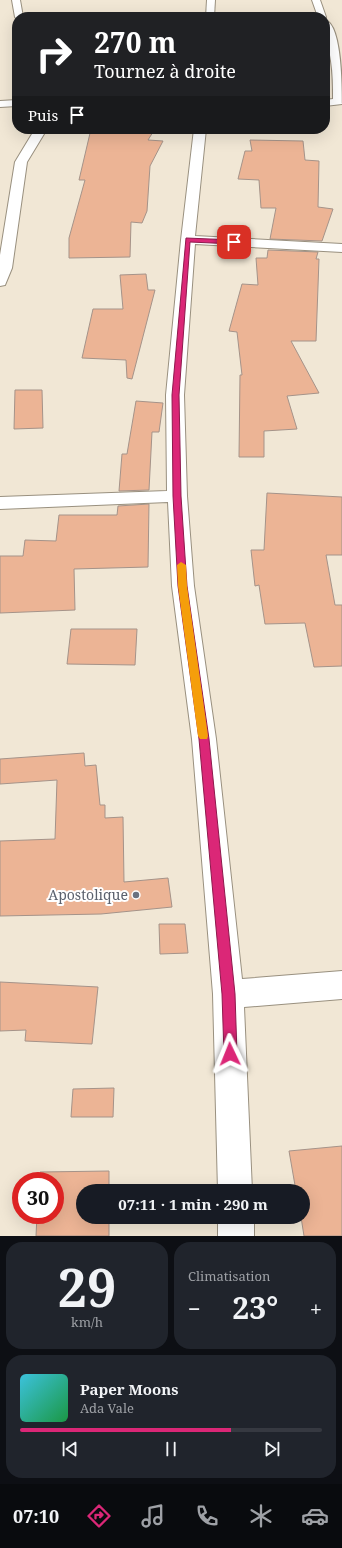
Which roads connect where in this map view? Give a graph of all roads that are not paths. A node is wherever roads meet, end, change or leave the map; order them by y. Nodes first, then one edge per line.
1 (16, 0) edge
2 (211, 0) edge
3 (316, 0) edge
4 (18, 12) edge
5 (210, 12) edge
6 (320, 12) edge
7 (330, 29) edge
8 (337, 37) edge
9 (338, 102) junction
10 (12, 103) edge
11 (330, 103) edge
12 (0, 104) edge
13 (342, 114) edge
14 (38, 134) edge
15 (199, 134) edge
16 (188, 240) junction
17 (342, 248) edge
18 (0, 282) edge
19 (177, 496) junction
20 (0, 502) edge
21 (342, 985) edge
22 (228, 994) junction
23 (235, 1184) edge
24 (236, 1224) edge
25 (236, 1236) edge

1 - 4 street
2 - 5 street
3 - 6 street
7 - 8 street
8 - 9 street
9 - 11 street
9 - 13 street
10 - 12 street
14 - 18 street
15 - 16 street
16 - 17 street
16 - 19 street
19 - 20 street
19 - 22 street
21 - 22 street
22 - 23 street
24 - 25 street

